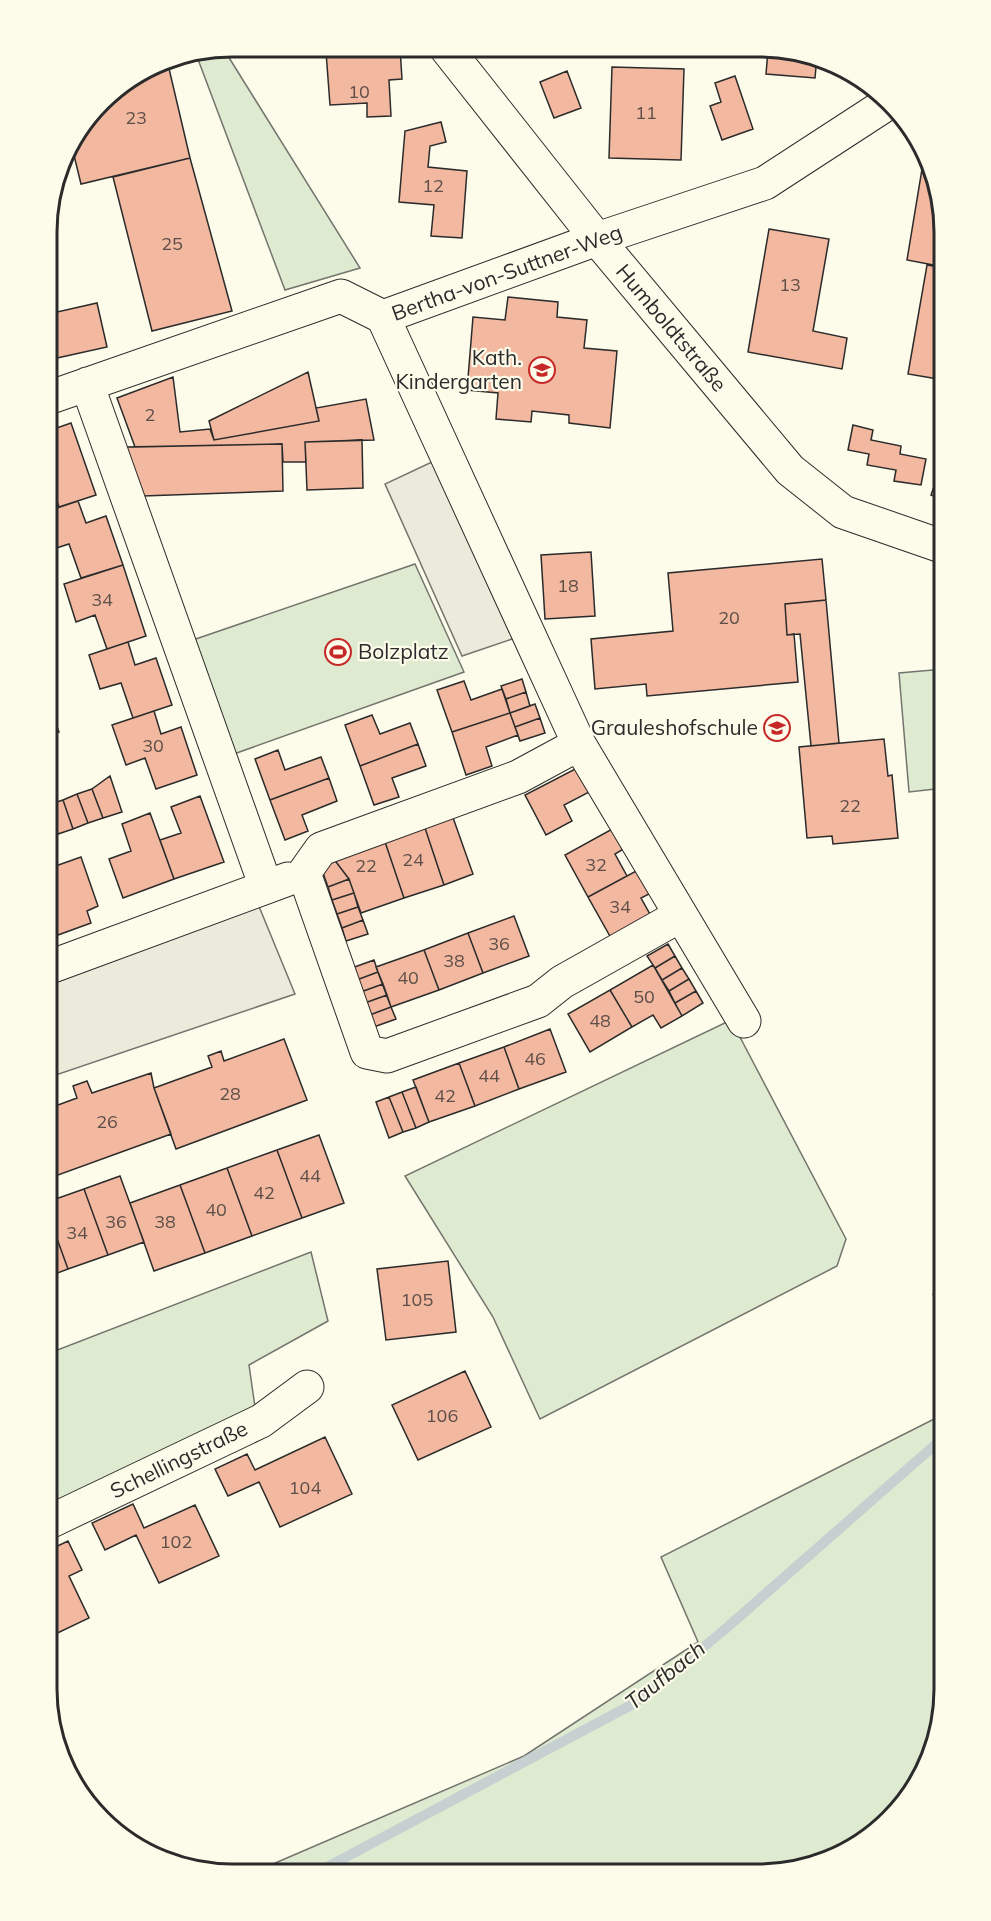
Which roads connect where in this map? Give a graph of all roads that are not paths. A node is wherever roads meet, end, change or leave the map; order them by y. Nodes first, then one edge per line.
1 (453, 57) edge
2 (881, 108) edge
3 (597, 239) junction
4 (383, 317) junction
5 (87, 384) junction
6 (57, 395) edge
7 (934, 544) edge
8 (579, 744) junction
9 (304, 873) junction
10 (266, 887) junction
11 (681, 915) junction
12 (57, 964) edge
13 (744, 1021) dead end
14 (307, 1387) dead end
15 (57, 1518) edge

1 - 3 street, Humboldtstraße
2 - 3 street, Bertha-von-Suttner-Weg
3 - 4 street, Bertha-von-Suttner-Weg
3 - 7 street, Humboldtstraße
4 - 5 street
4 - 8 street, Bertha-von-Suttner-Weg
5 - 6 street
5 - 10 street
8 - 9 street
8 - 11 street, Bertha-von-Suttner-Weg
9 - 10 street
9 - 11 street
10 - 12 street
11 - 13 street, Bertha-von-Suttner-Weg
14 - 15 street, Schellingstraße

